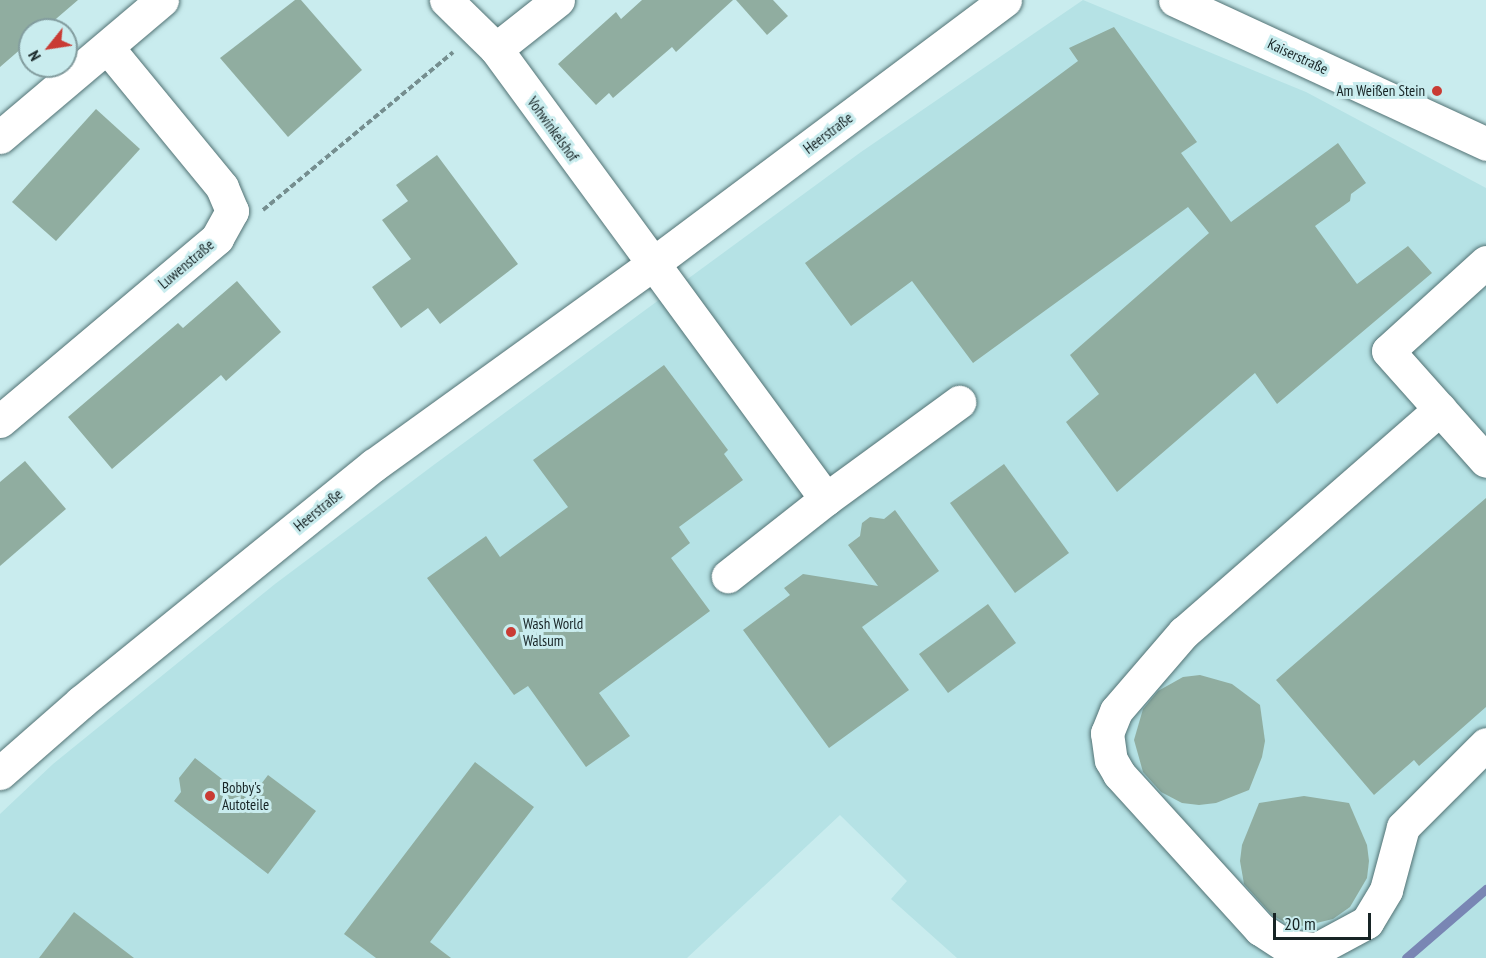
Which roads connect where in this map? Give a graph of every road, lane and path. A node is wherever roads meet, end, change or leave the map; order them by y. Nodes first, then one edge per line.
1 (162, 0) edge
2 (447, 0) edge
3 (558, 0) edge
4 (1005, 0) edge
5 (1175, 0) edge
6 (487, 39) junction
7 (107, 47) junction
8 (0, 137) edge
9 (1486, 144) edge
10 (232, 211) junction
11 (1486, 262) edge
12 (651, 265) junction
13 (959, 402) dead end
14 (1440, 409) junction
15 (0, 421) edge
16 (1486, 461) edge
17 (826, 499) junction
18 (728, 576) dead end
19 (1486, 744) edge
20 (0, 773) edge

1 - 7 street
2 - 6 street, Vohwinkelshof
3 - 6 street
4 - 12 street, Heerstraße
5 - 9 street, Kaiserstraße
6 - 10 path
6 - 12 street, Vohwinkelshof
7 - 8 street
7 - 10 street
10 - 15 street, Luwenstraße
11 - 14 street
12 - 17 street
12 - 20 street, Heerstraße
13 - 17 street
14 - 16 street
14 - 19 street
17 - 18 street

